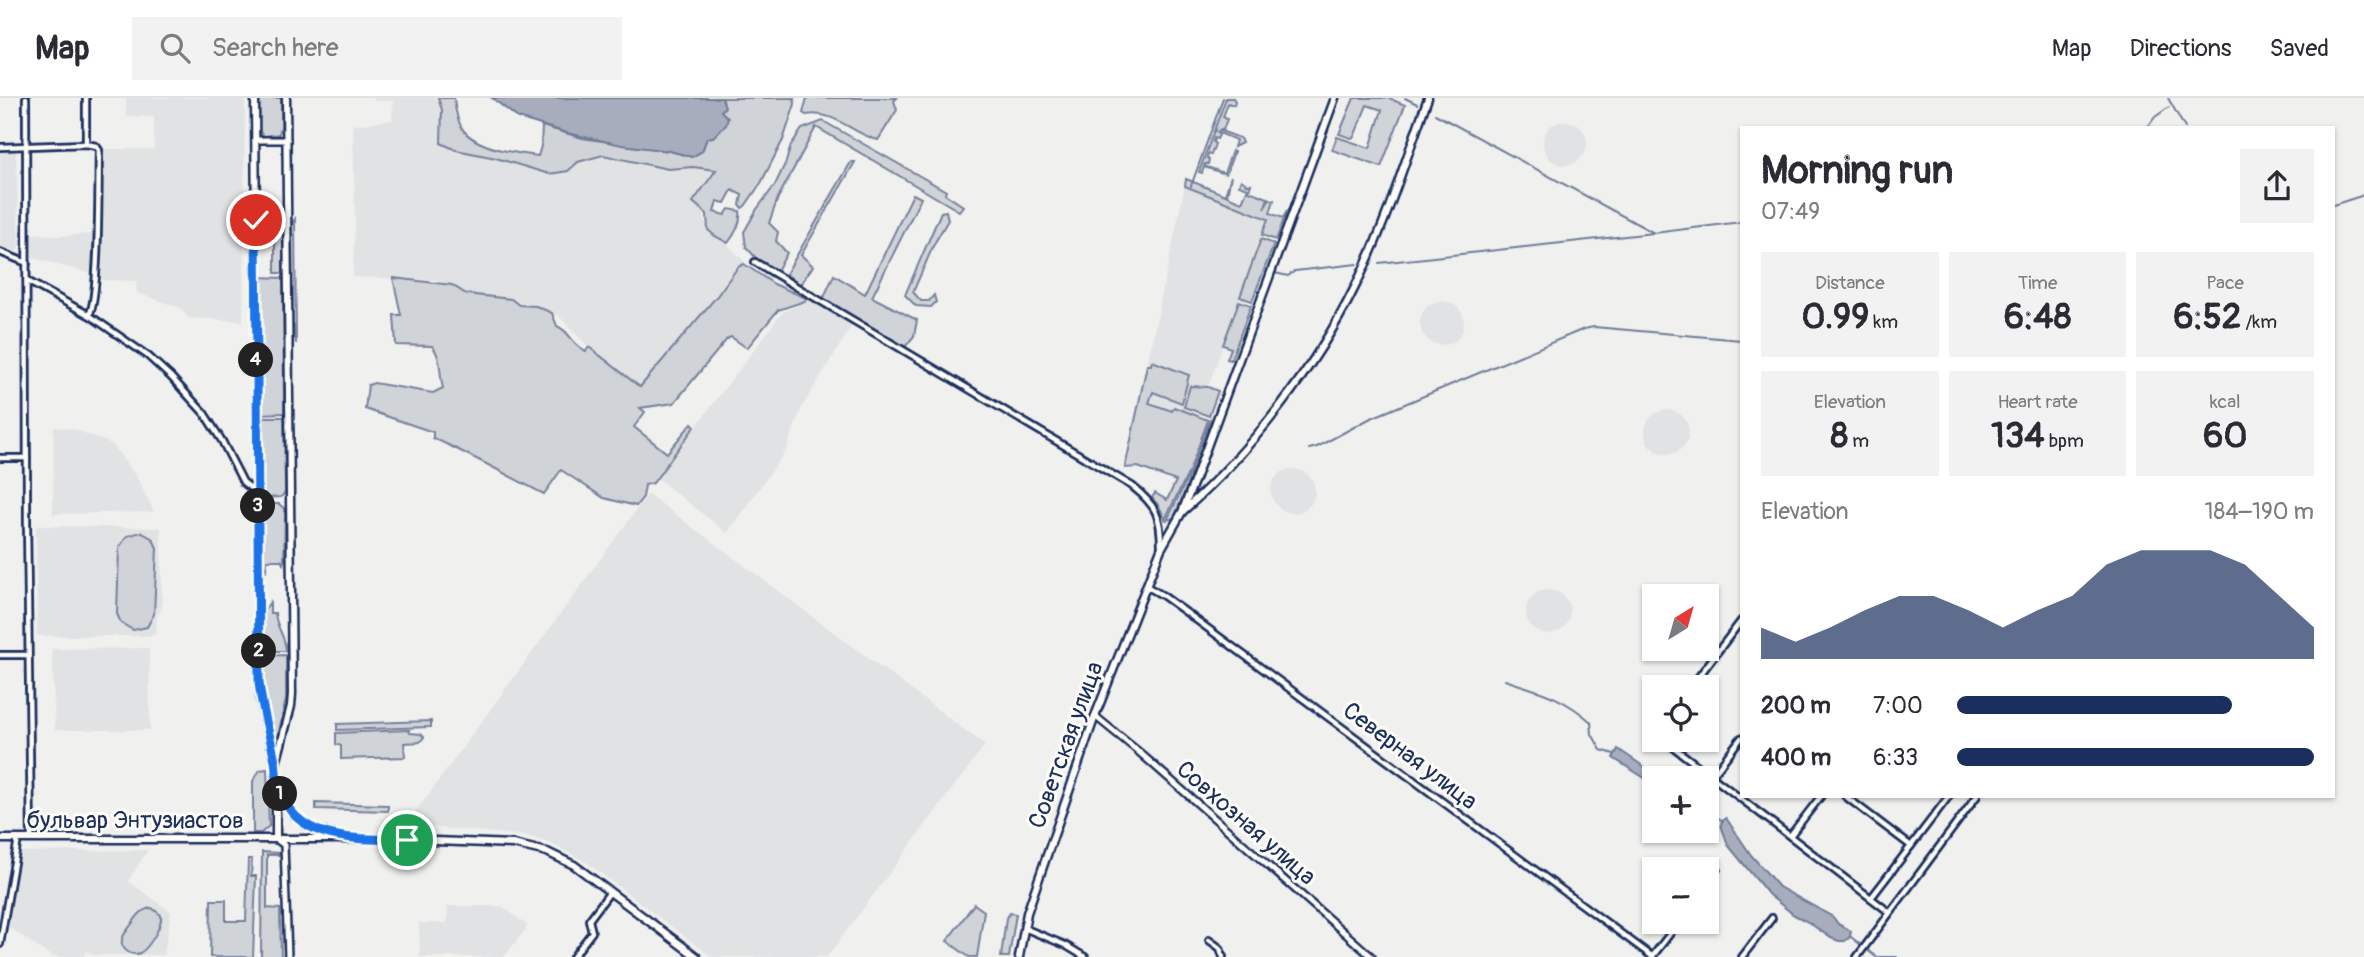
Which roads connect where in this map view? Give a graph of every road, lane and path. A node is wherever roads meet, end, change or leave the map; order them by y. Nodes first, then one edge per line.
1 (26, 98) edge
2 (86, 98) edge
3 (255, 98) edge
4 (286, 98) edge
5 (1335, 98) edge
6 (1428, 98) edge
7 (255, 140) junction
8 (287, 140) junction
9 (86, 144) junction
10 (0, 147) edge
11 (26, 147) junction
12 (0, 252) edge
13 (755, 262) dead end
14 (27, 263) junction
15 (28, 281) junction
16 (89, 315) junction
17 (0, 458) edge
18 (27, 458) junction
19 (258, 494) junction
20 (1181, 512) junction
21 (1161, 550) junction
22 (1146, 586) junction
23 (1740, 622) edge
24 (0, 655) edge
25 (29, 655) junction
26 (1700, 675) edge
27 (1095, 716) junction
28 (1740, 739) edge
29 (1680, 752) edge
30 (276, 764) junction
31 (1698, 766) edge
32 (1719, 768) edge
33 (275, 779) junction
34 (1719, 782) edge
35 (1819, 798) edge
36 (1848, 798) edge
37 (1947, 798) edge
38 (1975, 798) edge
39 (1790, 836) junction
40 (0, 839) edge
41 (19, 839) junction
42 (31, 839) junction
43 (276, 839) junction
44 (349, 839) junction
45 (1911, 846) junction
46 (611, 891) junction
47 (1871, 898) junction
48 (1889, 912) junction
49 (1772, 918) dead end
50 (1023, 927) junction
51 (1670, 934) edge
52 (1209, 940) dead end
53 (0, 944) edge
54 (288, 957) edge
55 (573, 957) edge
56 (697, 957) edge
57 (1019, 957) edge
58 (1084, 957) edge
59 (1223, 957) edge
60 (1372, 957) edge
61 (1652, 957) edge
62 (1742, 957) edge
63 (1857, 957) edge

1 - 11 street
2 - 9 street
3 - 7 main road
4 - 8 main road
5 - 20 main road
6 - 20 main road
7 - 8 street
7 - 19 main road
8 - 30 main road
9 - 11 street
9 - 16 street
10 - 11 street
11 - 14 street
12 - 14 street
13 - 21 street
14 - 15 street
15 - 16 street
15 - 18 street
16 - 19 street
17 - 18 street
18 - 25 street
19 - 30 main road
20 - 21 main road, Советская улица
21 - 22 main road, Советская улица
22 - 27 main road, Советская улица
22 - 61 street, Северная улица
23 - 26 street
24 - 25 street
25 - 42 street
27 - 50 main road, Советская улица
27 - 60 street, Совхозная улица
28 - 32 street
29 - 31 street
30 - 33 main road
33 - 43 main road
33 - 44 main road
34 - 39 street
35 - 39 street
36 - 45 street
37 - 45 street
38 - 48 street
39 - 47 street
40 - 41 main road, бульвар Энтузиастов
41 - 42 main road, бульвар Энтузиастов
41 - 53 street
42 - 43 main road, бульвар Энтузиастов
43 - 44 main road, бульвар Энтузиастов
43 - 54 street
44 - 46 main road, бульвар Энтузиастов
45 - 47 street
46 - 55 street
46 - 56 main road, бульвар Энтузиастов
47 - 48 street
48 - 63 street
49 - 62 street
50 - 57 main road, Советская улица
50 - 58 street
51 - 61 street
52 - 59 street

